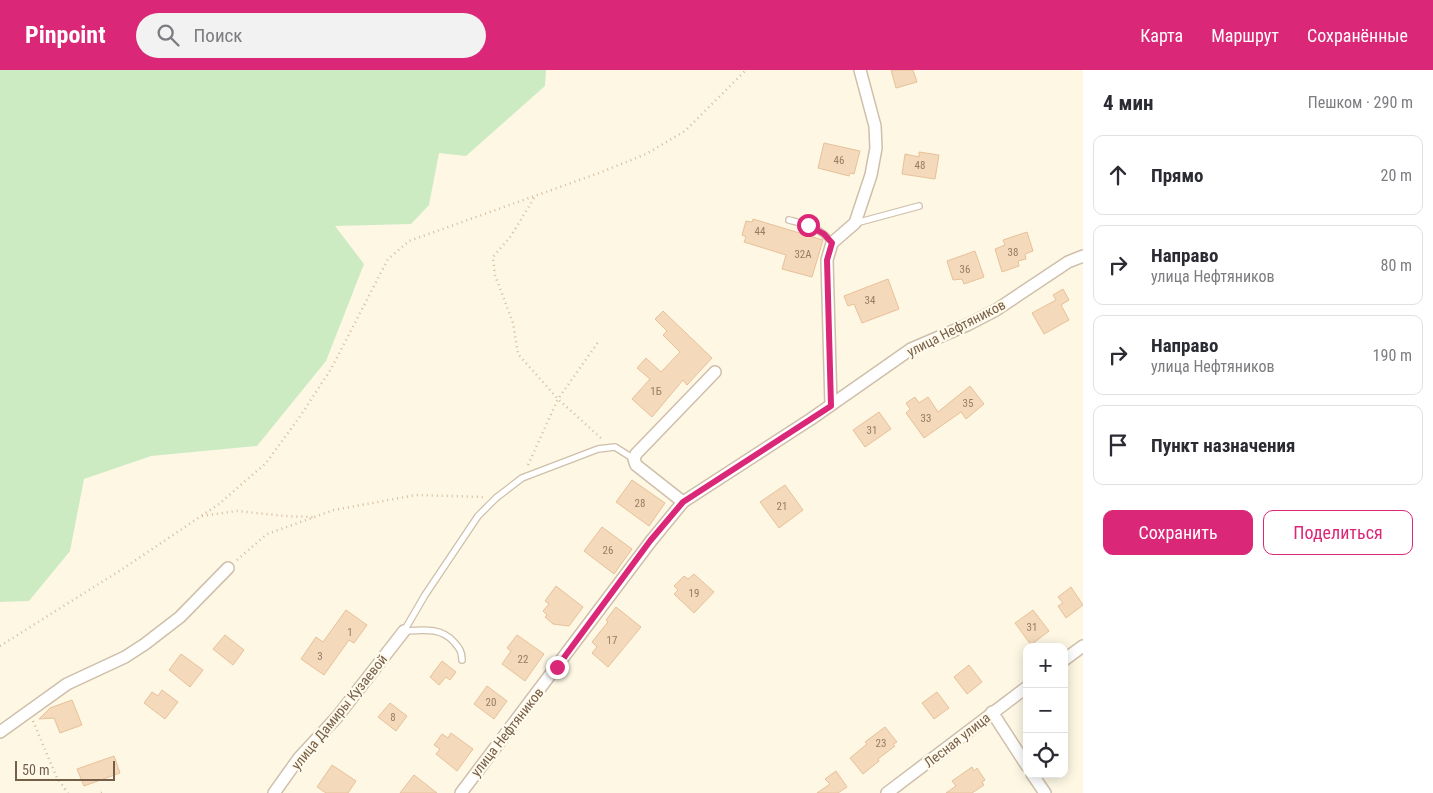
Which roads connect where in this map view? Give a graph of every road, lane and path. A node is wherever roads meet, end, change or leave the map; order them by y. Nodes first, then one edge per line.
1 (746, 70) edge
2 (860, 70) edge
3 (535, 196) junction
4 (919, 206) dead end
5 (789, 220) dead end
6 (855, 224) junction
7 (832, 243) junction
8 (1083, 256) edge
9 (600, 341) dead end
10 (715, 372) dead end
11 (558, 399) junction
12 (831, 406) junction
13 (615, 447) junction
14 (634, 459) junction
15 (522, 478) junction
16 (496, 498) junction
17 (683, 502) junction
18 (201, 516) junction
19 (315, 517) junction
20 (228, 568) joint
21 (404, 631) junction
22 (0, 646) edge
23 (1083, 646) edge
24 (1068, 657) edge
25 (462, 660) dead end
26 (1026, 688) edge
27 (992, 712) junction
28 (29, 713) junction
29 (0, 732) edge
30 (1023, 760) edge
31 (1035, 778) edge
32 (68, 793) edge
33 (274, 793) edge
34 (461, 793) edge
35 (887, 793) edge
36 (1045, 793) edge

1 - 3 path
2 - 6 street
3 - 11 path
3 - 18 path
4 - 6 lane
5 - 7 lane
6 - 7 street
7 - 12 street
8 - 12 street, улица Нефтяников
9 - 11 path
10 - 14 street
11 - 13 path
11 - 15 path
12 - 17 street, улица Нефтяников
13 - 14 lane
13 - 15 lane
14 - 17 street
15 - 16 lane
16 - 19 path
16 - 21 lane
17 - 34 street, улица Нефтяников
18 - 19 path
18 - 22 path
19 - 20 path
20 - 28 street
21 - 25 lane
21 - 33 street, улица Дамиры Кузаевой
23 - 24 street
26 - 27 street, Лесная улица
27 - 30 street
27 - 35 street, Лесная улица
28 - 29 street
28 - 32 path
31 - 36 street

